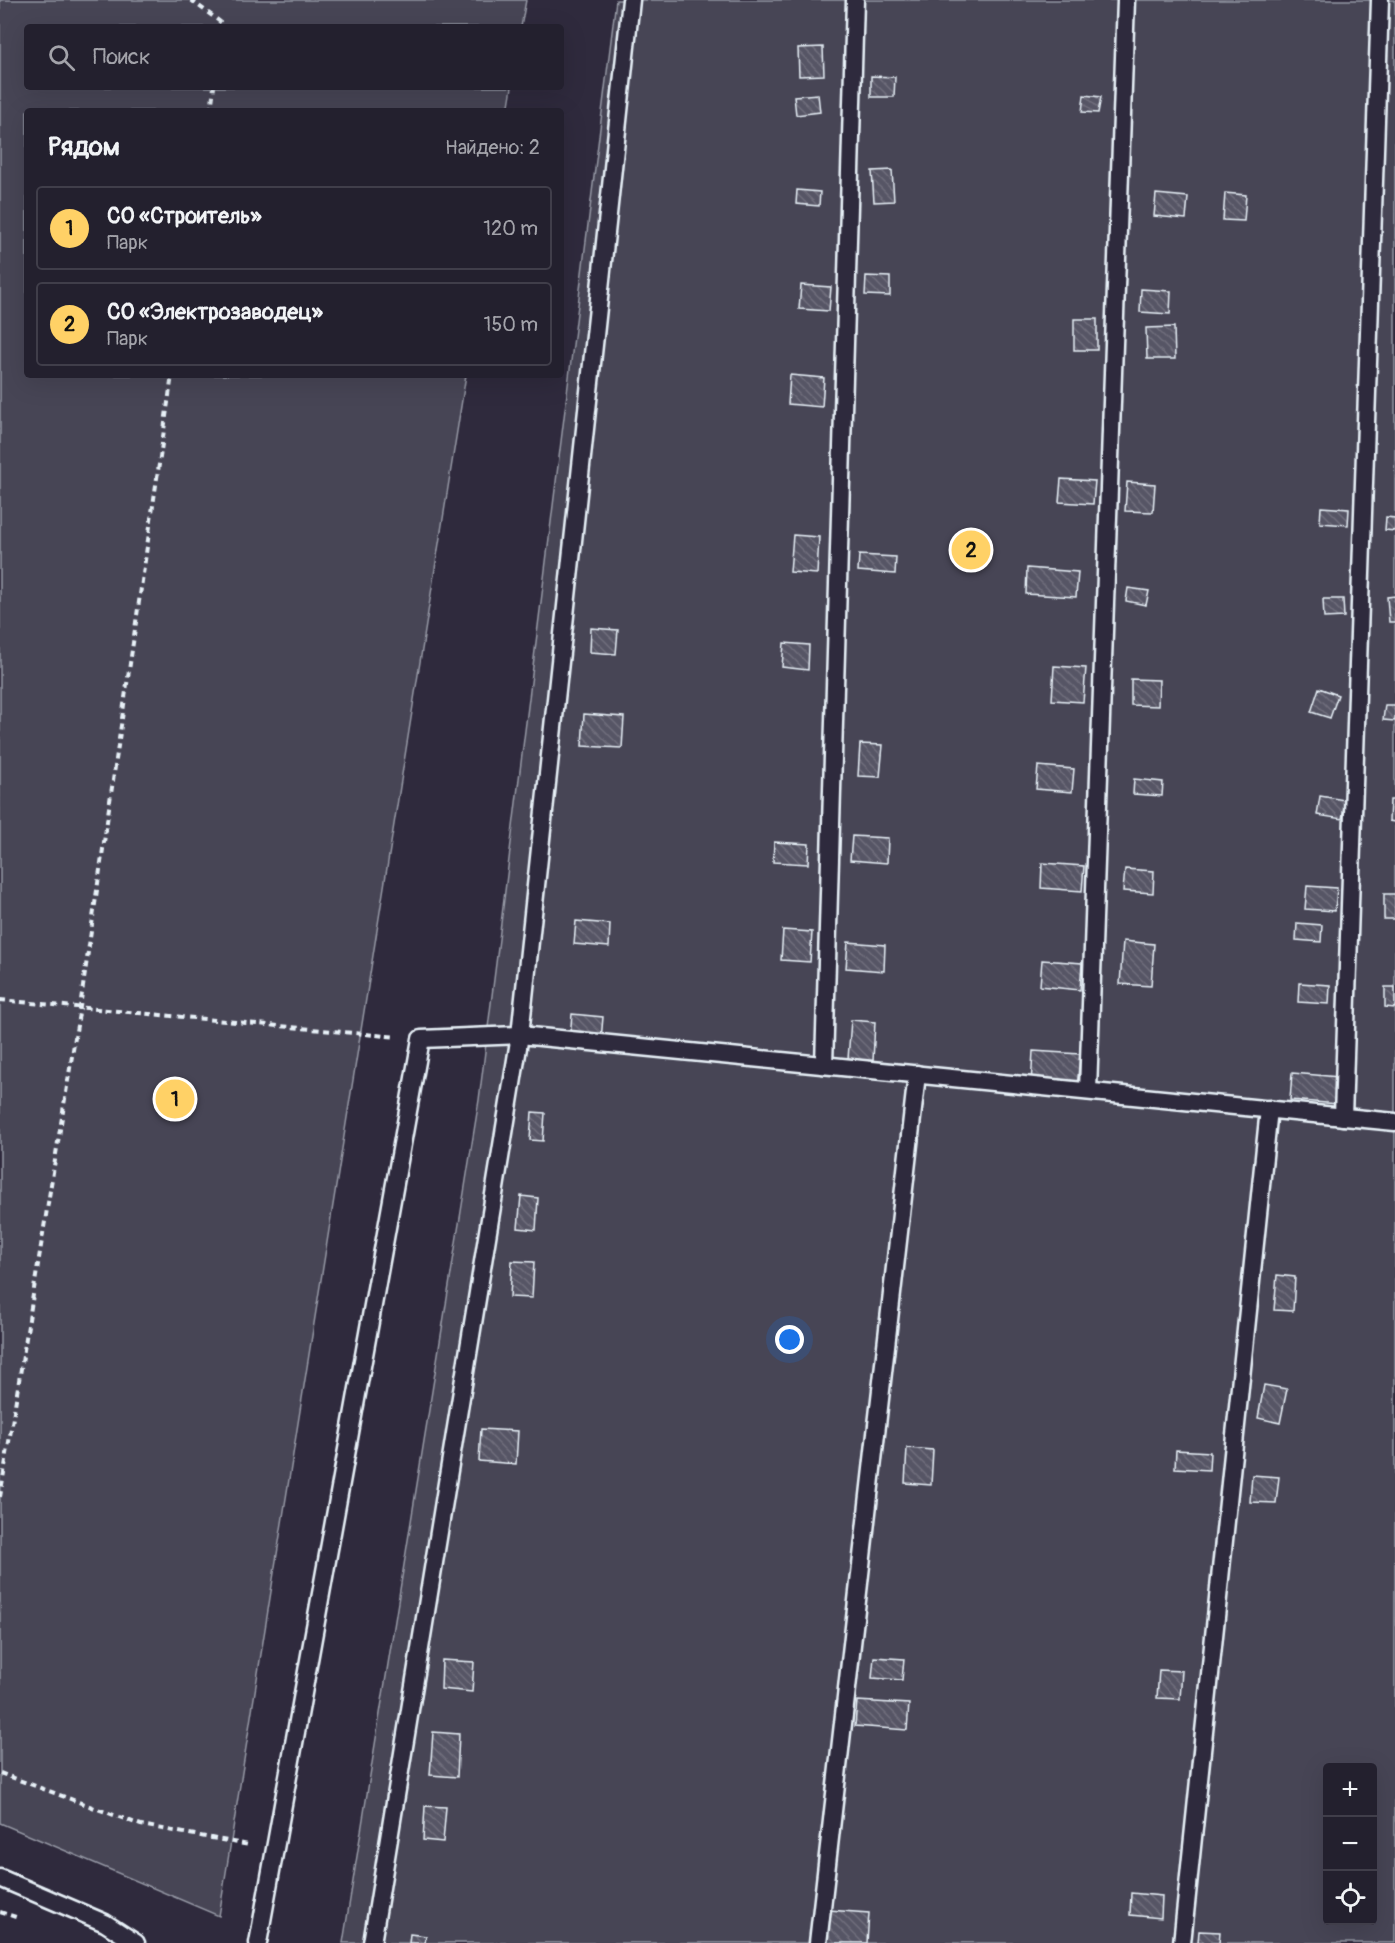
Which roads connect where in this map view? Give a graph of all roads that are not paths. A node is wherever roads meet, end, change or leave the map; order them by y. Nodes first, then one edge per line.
1 (631, 0) edge
2 (855, 0) edge
3 (1126, 0) edge
4 (1380, 0) edge
5 (520, 1035) junction
6 (824, 1065) junction
7 (917, 1074) junction
8 (1088, 1091) junction
9 (1269, 1109) junction
10 (1343, 1117) junction
11 (1395, 1122) edge
12 (0, 1878) edge
13 (136, 1943) edge
14 (258, 1943) edge
15 (372, 1943) edge
16 (818, 1943) edge
17 (1182, 1943) edge

1 - 5 lane
2 - 6 lane
3 - 8 lane
4 - 10 lane
5 - 6 lane
5 - 14 lane
5 - 15 lane
6 - 7 lane
7 - 8 lane
7 - 16 lane
8 - 9 lane
9 - 10 lane
9 - 17 lane
10 - 11 lane
12 - 13 lane

